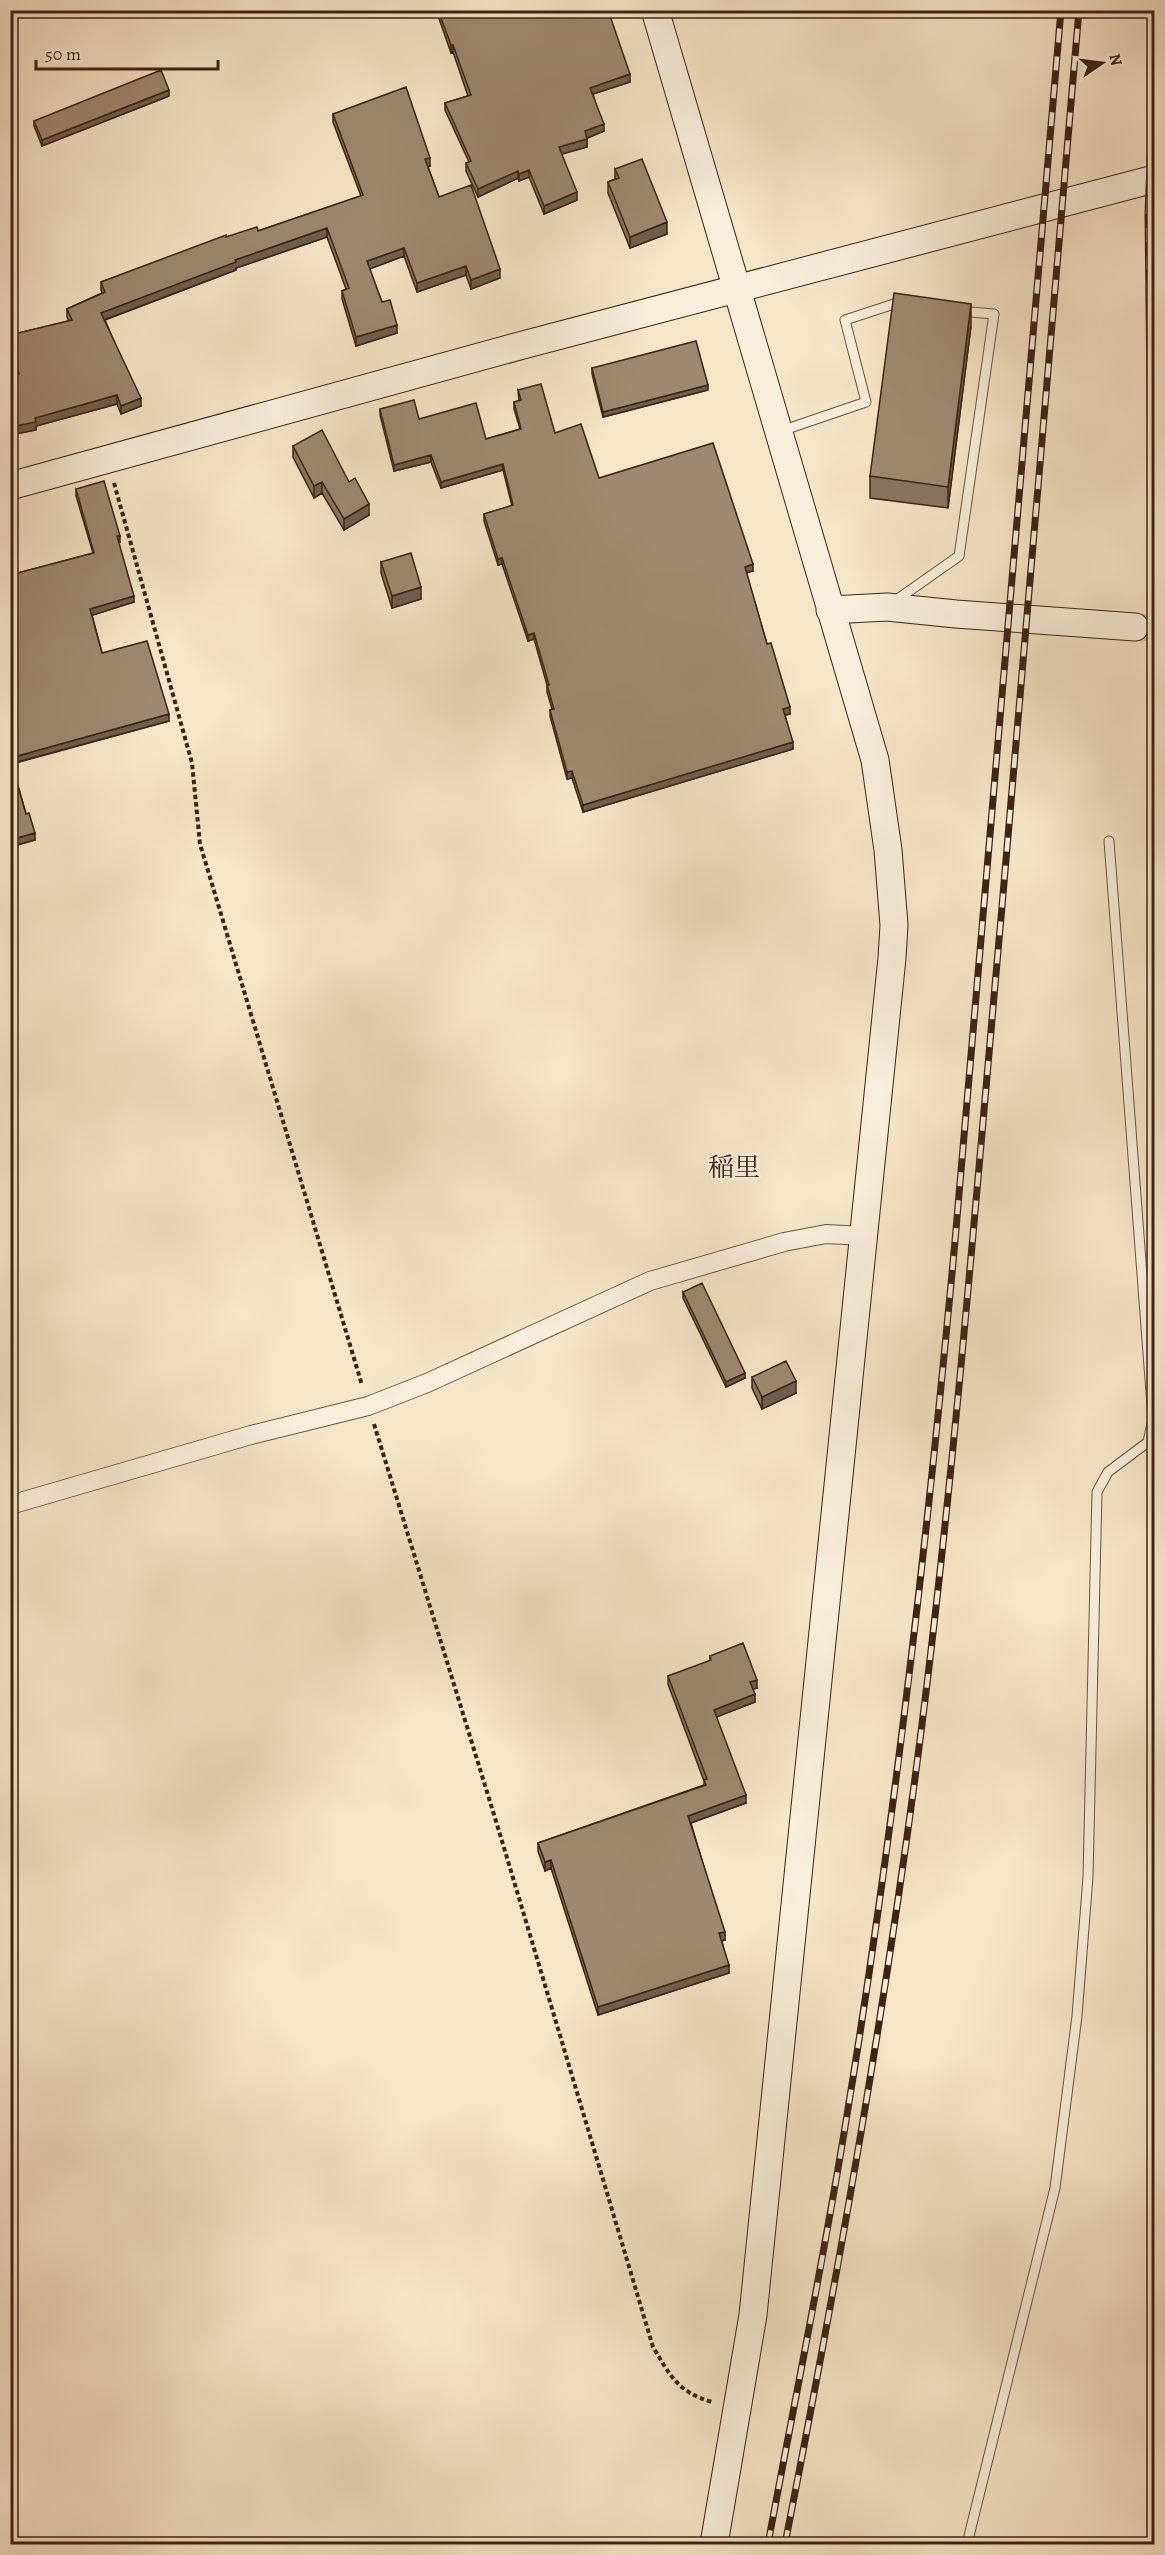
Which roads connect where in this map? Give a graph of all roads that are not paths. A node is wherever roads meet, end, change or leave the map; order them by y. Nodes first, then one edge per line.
1 (656, 10) edge
2 (1155, 179) edge
3 (739, 290) junction
4 (916, 306) edge
5 (950, 310) edge
6 (779, 432) junction
7 (10, 486) edge
8 (887, 607) junction
9 (830, 610) junction
10 (1135, 627) tunnel mouth
11 (1109, 841) dead end
12 (865, 1236) junction
13 (10, 1505) edge
14 (714, 2544) edge
15 (968, 2544) edge

1 - 3 street
2 - 3 street
3 - 6 street
3 - 7 street
4 - 6 lane
5 - 8 lane
6 - 9 street
8 - 9 street
8 - 10 street
9 - 12 street
11 - 15 lane
12 - 13 street
12 - 14 street

